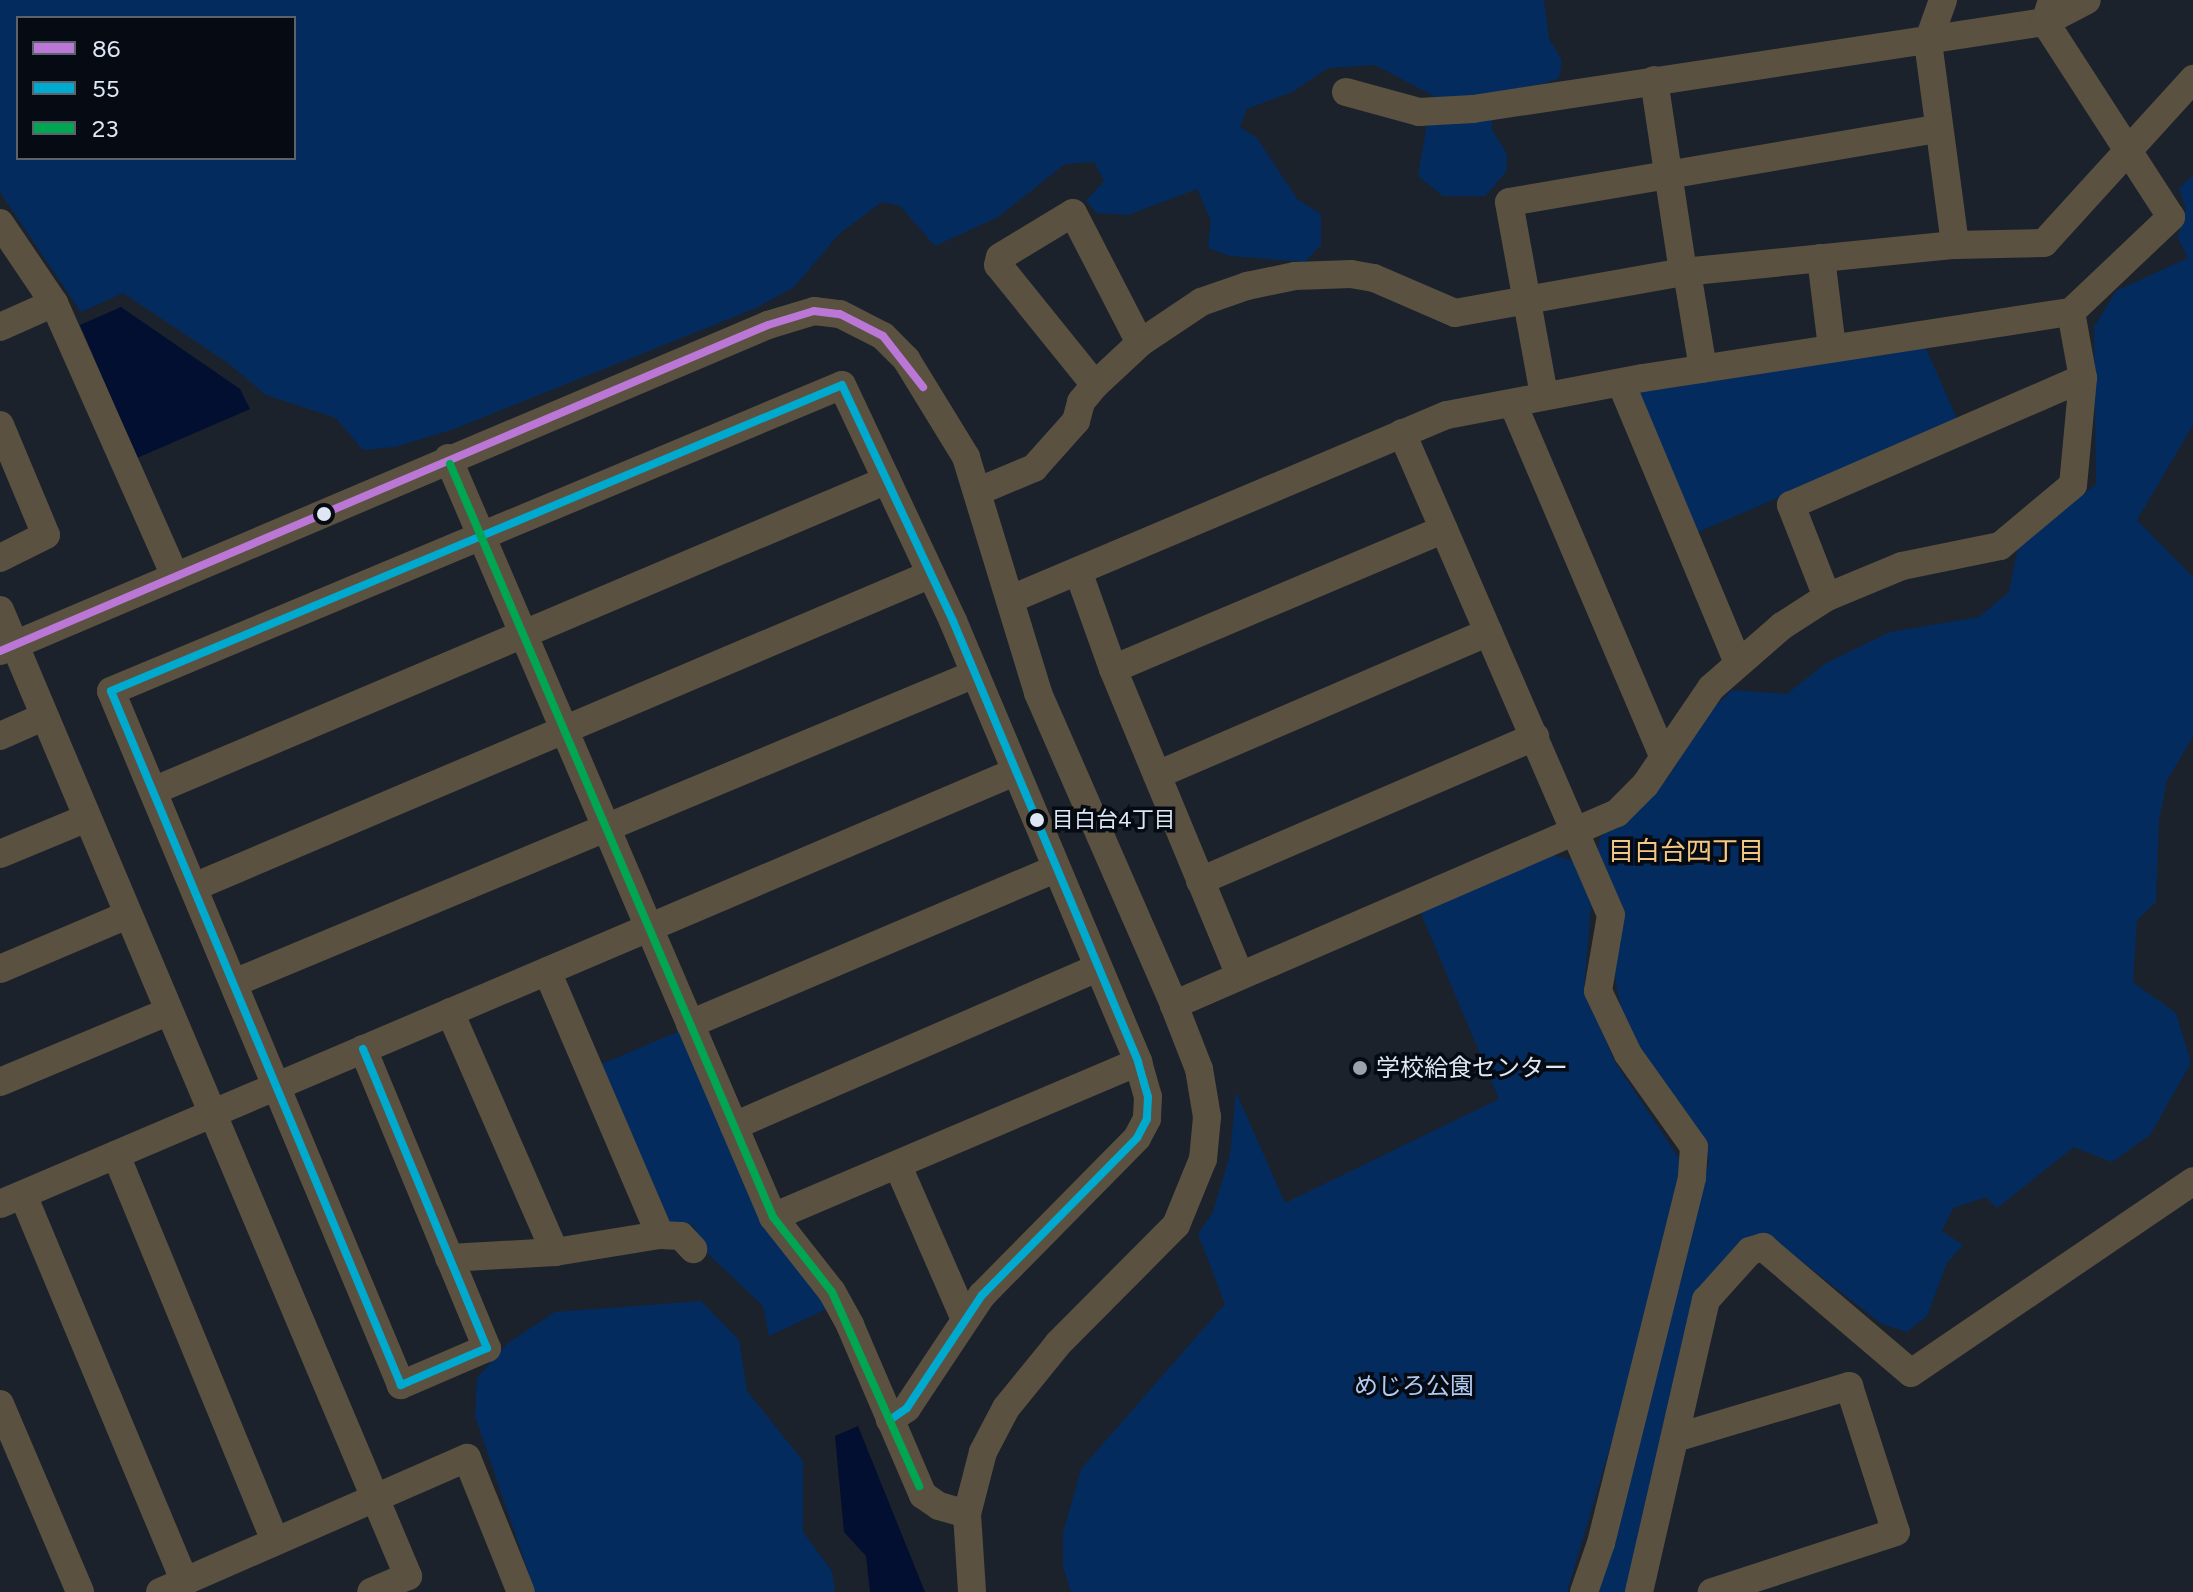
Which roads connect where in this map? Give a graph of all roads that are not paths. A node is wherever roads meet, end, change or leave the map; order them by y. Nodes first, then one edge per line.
1 (1943, 0) edge
2 (2087, 0) edge
3 (2049, 11) edge
4 (1928, 42) junction
5 (2193, 79) edge
6 (1654, 80) junction
7 (1346, 92) dead end
8 (1937, 129) junction
9 (2128, 151) junction
10 (1671, 177) junction
11 (0, 223) edge
12 (1955, 245) junction
13 (1821, 258) junction
14 (1685, 272) junction
15 (1529, 298) junction
16 (54, 303) junction
17 (2071, 312) junction
18 (0, 327) edge
19 (1140, 343) junction
20 (1832, 348) junction
21 (1703, 369) junction
22 (2083, 378) junction
23 (1621, 383) junction
24 (1095, 385) junction
25 (1544, 395) junction
26 (1513, 404) junction
27 (0, 425) edge
28 (1402, 433) junction
29 (448, 458) junction
30 (887, 480) junction
31 (979, 491) junction
32 (1444, 529) junction
33 (482, 537) junction
34 (0, 558) edge
35 (1078, 571) junction
36 (929, 575) junction
37 (175, 576) junction
38 (1827, 597) junction
39 (1011, 599) junction
40 (0, 610) edge
41 (1489, 632) junction
42 (523, 634) junction
43 (7, 648) edge
44 (1738, 663) junction
45 (1113, 669) junction
46 (975, 674) junction
47 (43, 717) junction
48 (564, 730) junction
49 (0, 736) edge
50 (1535, 737) junction
51 (1663, 756) junction
52 (1015, 772) junction
53 (1157, 775) junction
54 (153, 791) junction
55 (87, 818) junction
56 (606, 827) junction
57 (1577, 833) junction
58 (0, 854) edge
59 (1055, 869) junction
60 (1200, 881) junction
61 (194, 887) junction
62 (127, 915) junction
63 (646, 927) junction
64 (1098, 968) junction
65 (0, 969) edge
66 (547, 971) junction
67 (1240, 975) junction
68 (234, 983) junction
69 (1174, 1005) junction
70 (167, 1012) junction
71 (450, 1012) junction
72 (690, 1024) junction
73 (363, 1049) junction
74 (1138, 1062) junction
75 (0, 1082) edge
76 (275, 1086) junction
77 (210, 1113) junction
78 (734, 1126) junction
79 (116, 1155) junction
80 (898, 1166) junction
81 (2193, 1181) edge
82 (12, 1199) edge
83 (773, 1217) junction
84 (660, 1235) junction
85 (693, 1249) dead end
86 (555, 1252) junction
87 (449, 1258) junction
88 (965, 1319) junction
89 (0, 1404) edge
90 (890, 1420) junction
91 (1675, 1438) junction
92 (375, 1498) junction
93 (967, 1514) junction
94 (275, 1540) junction
95 (412, 1584) edge
96 (173, 1587) edge
97 (80, 1592) edge
98 (371, 1592) edge
99 (521, 1592) edge
100 (972, 1592) edge
101 (1584, 1592) edge
102 (1639, 1592) edge
103 (1712, 1592) edge

1 - 4 street
2 - 3 street
3 - 4 street
3 - 9 street
4 - 6 street
4 - 8 street
5 - 9 street
6 - 7 street
6 - 10 street
8 - 10 street
8 - 12 street
9 - 12 street
9 - 17 street
10 - 14 street
10 - 15 street
11 - 16 street
12 - 13 street
13 - 14 street
13 - 20 street
14 - 15 street
14 - 21 street
15 - 19 street
15 - 25 street
16 - 18 street
16 - 37 street
17 - 20 street
17 - 22 street
19 - 24 street
19 - 24 street
20 - 21 street
21 - 23 street
22 - 38 street
22 - 38 street
23 - 25 street
23 - 44 street
24 - 31 street
25 - 26 street
26 - 28 street
26 - 51 street
27 - 34 street
28 - 32 street
28 - 35 street
29 - 31 street
29 - 33 street
29 - 37 street
30 - 33 street
30 - 36 street
30 - 42 street
31 - 39 street
32 - 41 street
32 - 45 street
33 - 42 street
33 - 54 street
35 - 39 street
35 - 45 street
36 - 46 street
36 - 48 street
37 - 43 street
38 - 44 street
39 - 69 street
40 - 43 street
41 - 50 street
41 - 53 street
42 - 48 street
42 - 54 street
43 - 47 street
44 - 51 street
45 - 53 street
46 - 52 street
46 - 56 street
47 - 49 street
47 - 55 street
48 - 56 street
48 - 61 street
50 - 57 street
50 - 60 street
51 - 57 street
52 - 59 street
52 - 63 street
53 - 60 street
54 - 61 street
55 - 58 street
55 - 62 street
56 - 63 street
56 - 68 street
57 - 67 street
57 - 101 street
59 - 64 street
59 - 72 street
60 - 67 street
61 - 68 street
62 - 65 street
62 - 70 street
63 - 66 street
63 - 72 street
64 - 74 street
64 - 78 street
66 - 71 street
66 - 84 street
67 - 69 street
68 - 76 street
69 - 93 street
70 - 75 street
70 - 77 street
71 - 73 street
71 - 86 street
72 - 78 street
73 - 76 street
73 - 87 street
74 - 80 street
74 - 88 street
76 - 77 street
76 - 87 street
77 - 79 street
77 - 92 street
78 - 83 street
79 - 82 street
79 - 94 street
80 - 83 street
80 - 88 street
81 - 91 street
82 - 96 street
83 - 90 street
84 - 85 street
84 - 86 street
86 - 87 street
88 - 90 street
89 - 97 street
90 - 93 street
91 - 102 street
91 - 103 street
92 - 94 street
92 - 95 street
92 - 99 street
93 - 100 street
94 - 96 street
95 - 98 street

